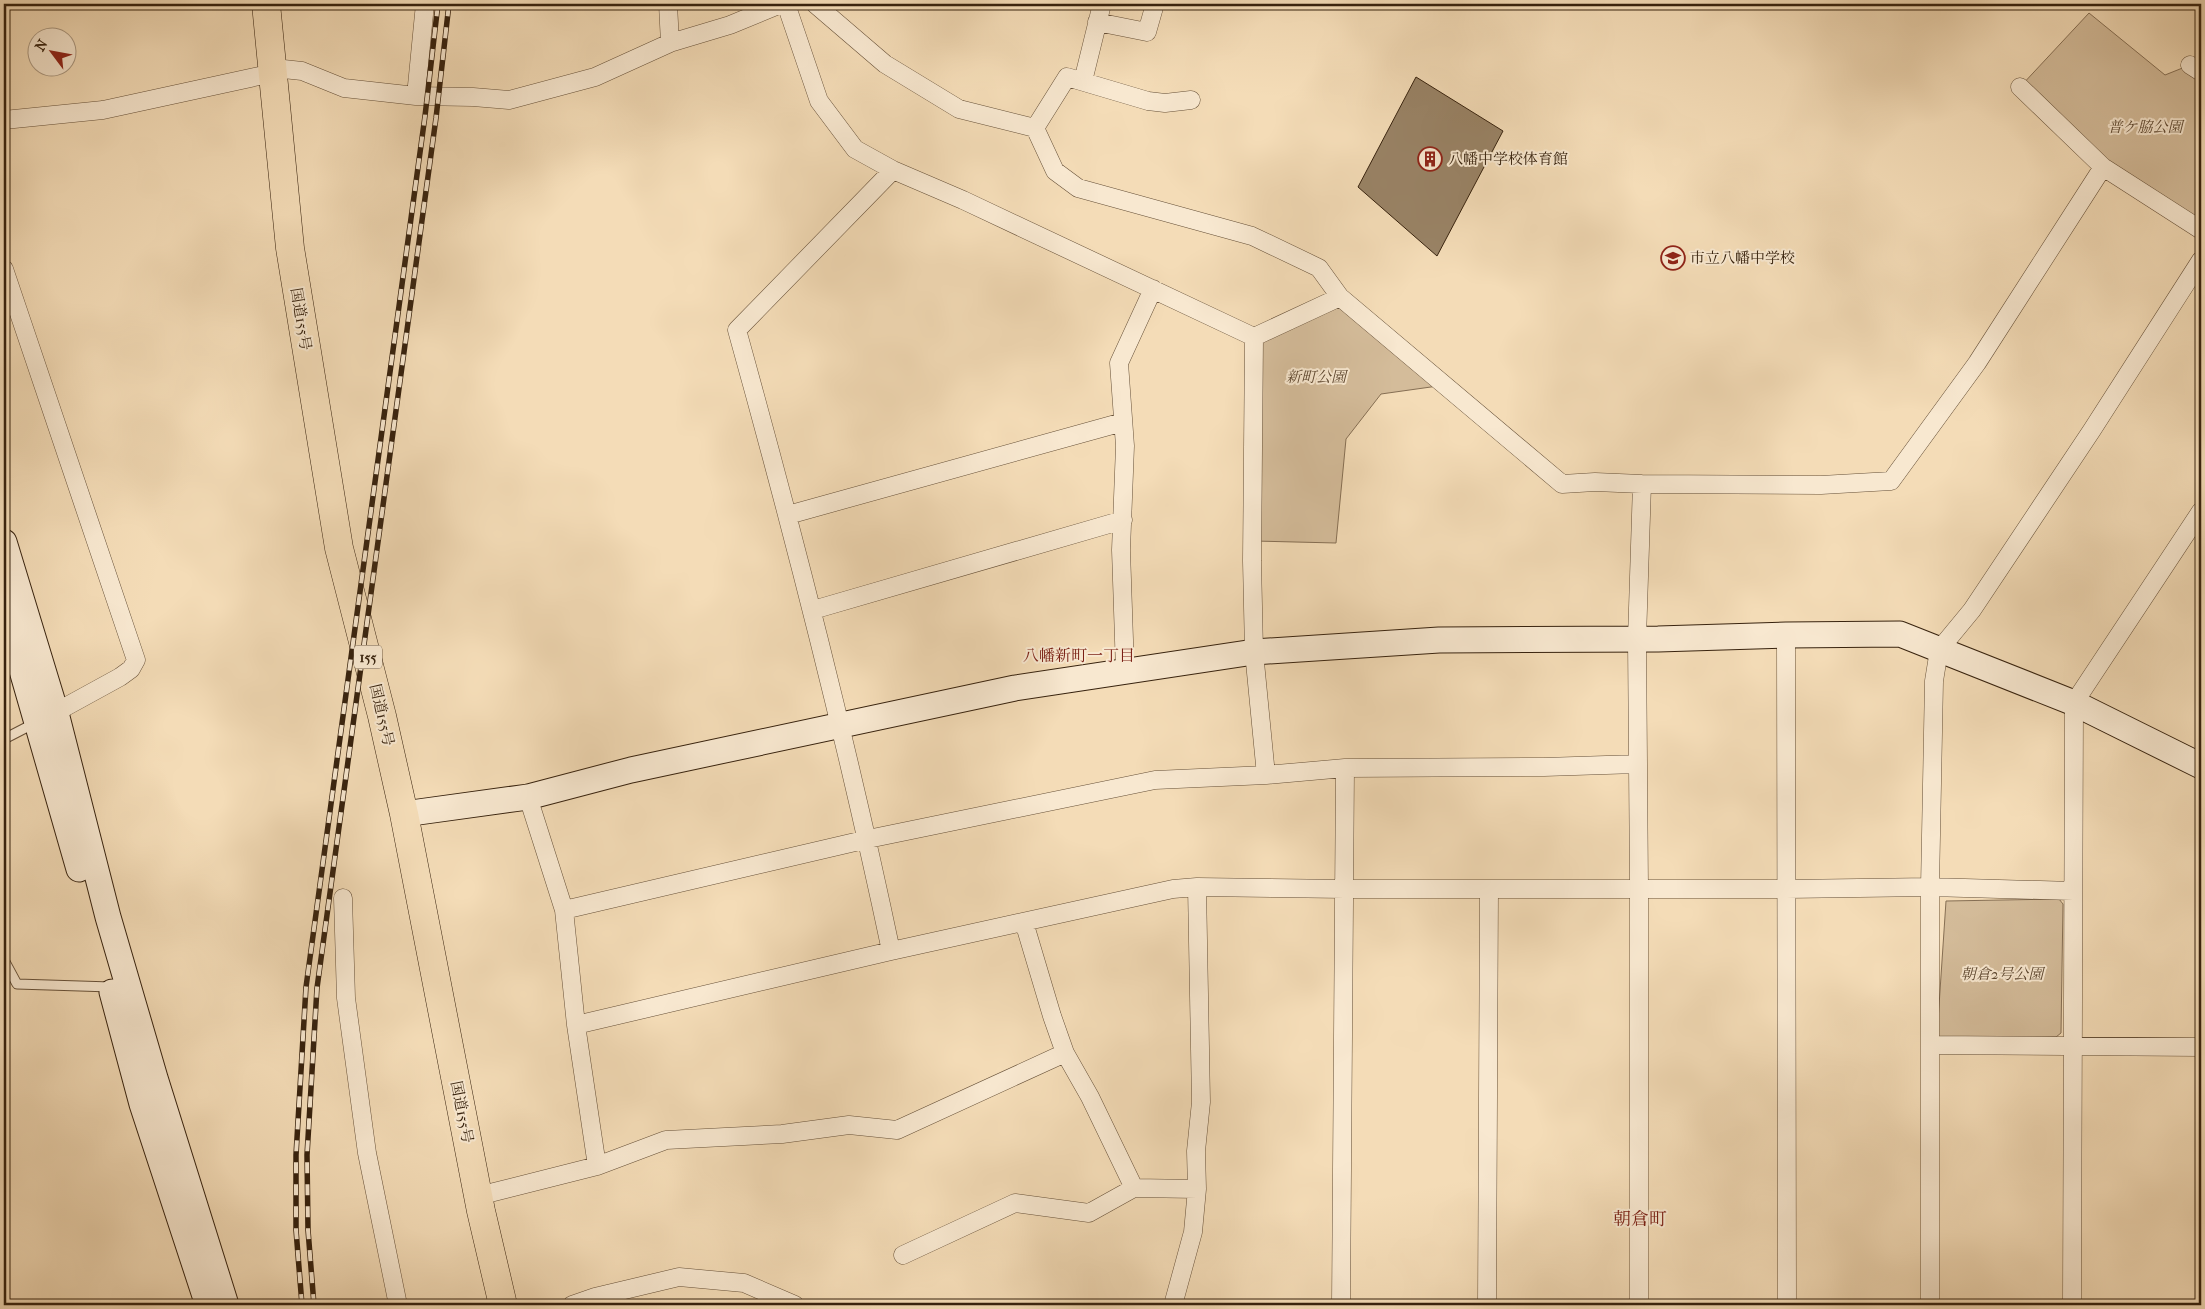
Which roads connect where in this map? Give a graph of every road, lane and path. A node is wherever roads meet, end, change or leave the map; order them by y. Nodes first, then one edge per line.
1 (266, 4) edge
2 (425, 4) edge
3 (668, 4) edge
4 (781, 4) edge
5 (786, 4) edge
6 (815, 4) edge
7 (1102, 4) edge
8 (1155, 4) edge
9 (1097, 22) junction
10 (670, 43) junction
11 (273, 73) junction
12 (1084, 81) junction
13 (2020, 87) dead end
14 (416, 96) junction
15 (1191, 100) dead end
16 (4, 120) edge
17 (1035, 128) junction
18 (2103, 167) junction
19 (893, 170) junction
20 (2201, 230) edge
21 (2201, 260) edge
22 (4, 270) edge
23 (1153, 289) junction
24 (1340, 297) junction
25 (1254, 337) junction
26 (1123, 422) junction
27 (1642, 484) junction
28 (2201, 511) edge
29 (788, 515) junction
30 (1123, 520) junction
31 (4, 542) edge
32 (4, 608) edge
33 (813, 610) junction
34 (1786, 635) junction
35 (1636, 639) junction
36 (1939, 650) junction
37 (1254, 652) junction
38 (1125, 670) junction
39 (2074, 703) junction
40 (47, 717) junction
41 (839, 726) junction
42 (4, 739) edge
43 (1637, 764) junction
44 (2201, 766) edge
45 (1345, 768) junction
46 (1266, 775) junction
47 (528, 797) junction
48 (404, 814) junction
49 (868, 839) junction
50 (1198, 887) junction
51 (1930, 887) junction
52 (1345, 889) junction
53 (1489, 889) junction
54 (1639, 889) junction
55 (1787, 889) junction
56 (2073, 891) junction
57 (344, 898) dead end
58 (564, 910) junction
59 (1024, 922) junction
60 (891, 951) junction
61 (4, 960) edge
62 (120, 988) junction
63 (576, 1024) junction
64 (1930, 1045) junction
65 (2074, 1046) junction
66 (2201, 1047) edge
67 (1065, 1053) junction
68 (597, 1166) junction
69 (1134, 1188) junction
70 (1197, 1189) junction
71 (478, 1196) junction
72 (902, 1255) dead end
73 (208, 1305) edge
74 (226, 1305) edge
75 (398, 1305) edge
76 (503, 1305) edge
77 (572, 1305) edge
78 (794, 1305) edge
79 (1173, 1305) edge
80 (1341, 1305) edge
81 (1487, 1305) edge
82 (1639, 1305) edge
83 (1787, 1305) edge
84 (1930, 1305) edge
85 (2072, 1305) edge

1 - 11 highway, 国道155号 / 155
2 - 14 street
3 - 10 street
4 - 10 street
5 - 19 street
6 - 17 street
7 - 9 street
8 - 9 street
9 - 12 street
10 - 14 street
11 - 14 street
11 - 16 street
11 - 48 highway, 国道155号 / 155
12 - 15 street
12 - 17 street
13 - 18 street
17 - 24 street
18 - 20 street
18 - 27 street
19 - 23 street
19 - 29 street
21 - 36 street
22 - 40 street
23 - 25 street
23 - 26 street
24 - 25 street
24 - 27 street
25 - 37 street
26 - 29 street
26 - 30 street
27 - 35 street
28 - 39 street
29 - 33 street
30 - 33 street
30 - 38 street
31 - 40 street
32 - 40 street
33 - 41 street
34 - 35 street
34 - 36 street
34 - 55 street
35 - 37 street
35 - 43 street
36 - 39 street
36 - 51 street
37 - 38 street
37 - 46 street
38 - 41 street
39 - 44 street
39 - 56 street
40 - 42 lane
40 - 62 street
41 - 47 street
41 - 49 street
43 - 45 street
43 - 54 street
45 - 46 street
45 - 52 street
46 - 49 street
47 - 48 street
47 - 58 street
48 - 71 highway, 国道155号 / 155
49 - 58 street
49 - 60 street
50 - 52 street
50 - 59 street
50 - 70 street
51 - 55 street
51 - 56 street
51 - 64 street
52 - 53 street
52 - 80 street
53 - 54 street
53 - 81 street
54 - 55 street
54 - 82 street
55 - 83 street
56 - 65 street
57 - 75 street
58 - 63 street
59 - 60 street
59 - 67 street
60 - 63 street
61 - 62 lane
62 - 73 street
62 - 74 street
63 - 68 street
64 - 65 street
64 - 84 street
65 - 66 street
65 - 85 street
67 - 68 street
67 - 69 street
68 - 71 street
69 - 70 street
69 - 72 street
70 - 79 street
71 - 76 highway, 国道155号 / 155
77 - 78 street

